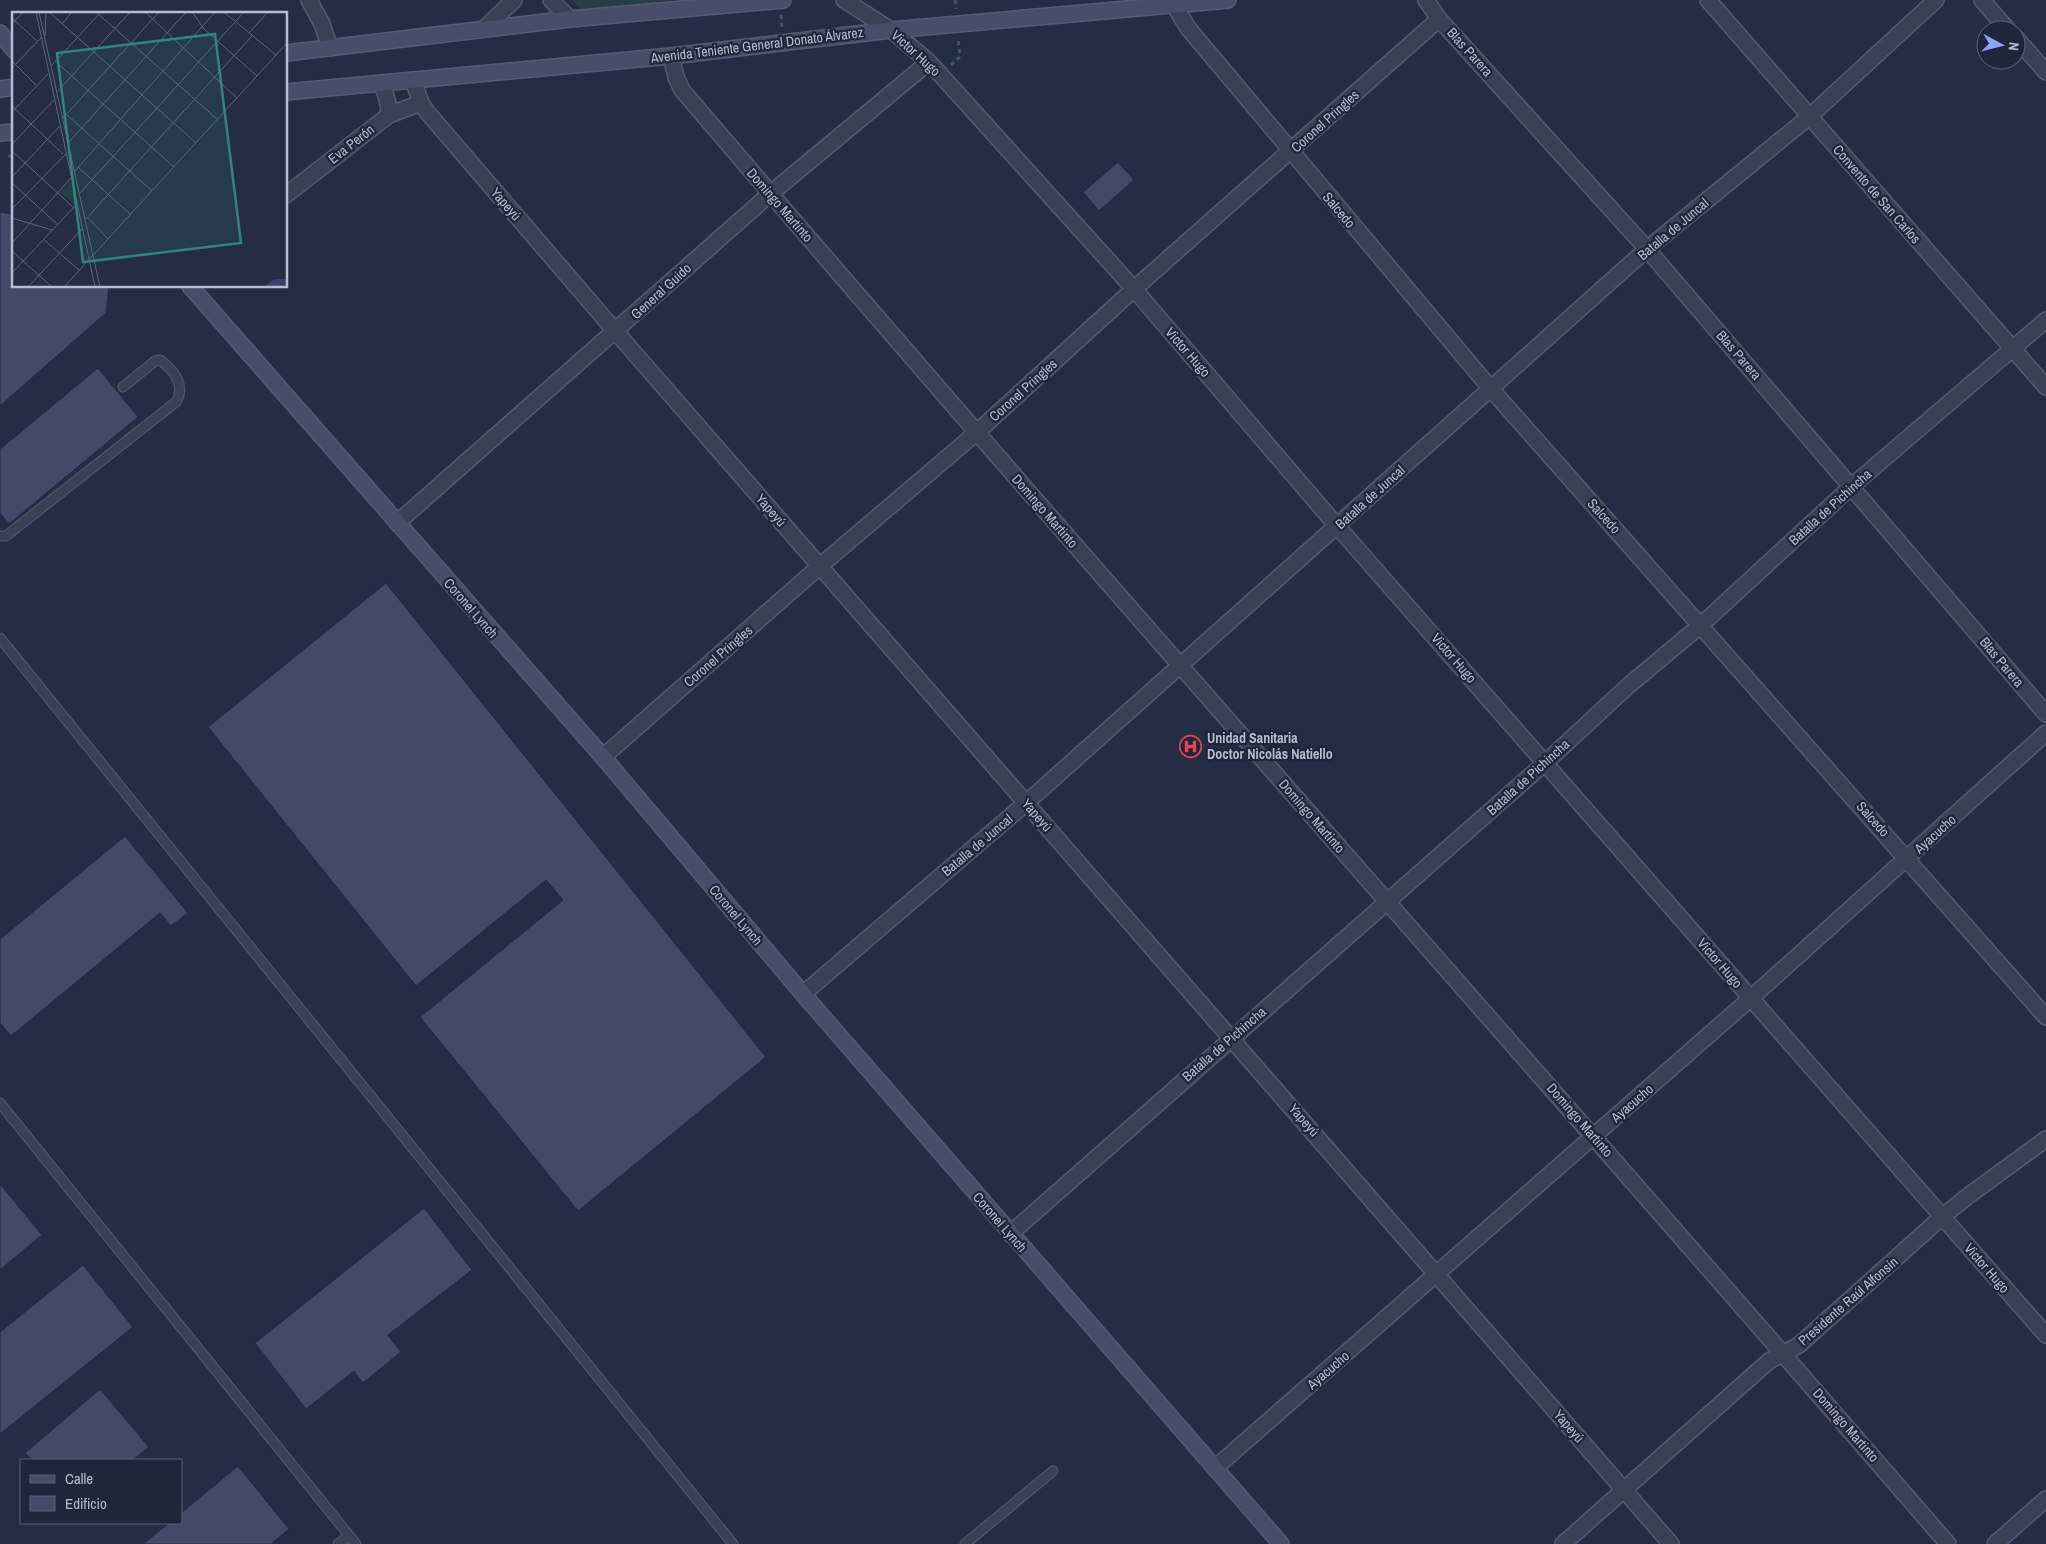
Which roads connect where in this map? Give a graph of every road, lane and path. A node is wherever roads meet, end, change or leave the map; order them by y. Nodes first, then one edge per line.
1 (309, 0) edge
2 (514, 0) edge
3 (551, 0) edge
4 (783, 0) edge
5 (844, 0) edge
6 (955, 0) edge
7 (1228, 0) edge
8 (1426, 0) edge
9 (1708, 0) edge
10 (1936, 0) edge
11 (1982, 0) edge
12 (1174, 6) junction
13 (570, 19) junction
14 (1439, 19) junction
15 (1999, 20) edge
16 (957, 24) junction
17 (484, 28) junction
18 (891, 30) junction
19 (0, 33) edge
20 (12, 48) edge
21 (330, 48) junction
22 (2026, 49) edge
23 (288, 53) edge
24 (671, 56) junction
25 (929, 62) junction
26 (2046, 72) edge
27 (940, 74) junction
28 (413, 80) junction
29 (381, 84) junction
30 (288, 92) edge
31 (421, 103) junction
32 (389, 115) junction
33 (1809, 117) junction
34 (1290, 152) junction
35 (8, 156) dead end
36 (12, 156) edge
37 (288, 193) edge
38 (770, 194) junction
39 (1648, 249) junction
40 (192, 288) edge
41 (1134, 289) junction
42 (2046, 320) edge
43 (616, 332) junction
44 (2013, 348) junction
45 (123, 387) dead end
46 (2046, 387) edge
47 (1491, 389) junction
48 (976, 432) junction
49 (1852, 486) junction
50 (397, 523) junction
51 (1337, 526) junction
52 (0, 536) edge
53 (820, 566) junction
54 (1701, 625) junction
55 (0, 638) edge
56 (1180, 667) junction
57 (2046, 714) edge
58 (2046, 733) edge
59 (603, 757) junction
60 (1546, 762) junction
61 (1026, 803) junction
62 (1908, 859) junction
63 (1387, 900) junction
64 (803, 994) junction
65 (1751, 998) junction
66 (2046, 1017) edge
67 (1231, 1037) junction
68 (0, 1103) edge
69 (3, 1114) edge
70 (1594, 1136) junction
71 (2046, 1139) edge
72 (1943, 1216) junction
73 (1010, 1234) junction
74 (1438, 1274) junction
75 (2046, 1335) edge
76 (1784, 1354) junction
77 (1215, 1468) junction
78 (1054, 1471) dead end
79 (1624, 1490) junction
80 (2046, 1499) edge
81 (349, 1536) junction
82 (338, 1544) edge
83 (356, 1544) edge
84 (732, 1544) edge
85 (965, 1544) edge
86 (1281, 1544) edge
87 (1562, 1544) edge
88 (1671, 1544) edge
89 (1948, 1544) edge
90 (1995, 1544) edge

1 - 21 street
2 - 17 street
3 - 13 street
4 - 13 main road
5 - 18 street, Victor Hugo
6 - 16 path
7 - 12 main road, Avenida Teniente General Donato Álvarez
8 - 14 street, Blas Parera
9 - 33 street, Convento de San Carlos
10 - 33 street, Batalla de Juncal
11 - 15 street
12 - 16 main road, Avenida Teniente General Donato Álvarez
12 - 34 street, Salcedo
13 - 17 main road
14 - 34 street, Coronel Pringles
14 - 39 street, Blas Parera
16 - 18 main road, Avenida Teniente General Donato Álvarez
16 - 27 path
17 - 21 main road
18 - 24 main road, Avenida Teniente General Donato Álvarez
18 - 25 street, Victor Hugo
19 - 20 main road
21 - 23 main road
22 - 26 street
24 - 28 main road, Avenida Teniente General Donato Álvarez
24 - 38 street, Domingo Martinto
25 - 27 street, Victor Hugo
25 - 38 street, General Guido
27 - 41 street, Victor Hugo
28 - 29 main road, Avenida Teniente General Donato Álvarez
28 - 31 street, Yapeyú
29 - 30 main road, Avenida Teniente General Donato Álvarez
29 - 32 street
31 - 32 street, Eva Perón
31 - 43 street, Yapeyú
32 - 37 street, Eva Perón
33 - 39 street, Batalla de Juncal
33 - 44 street, Convento de San Carlos
34 - 41 street, Coronel Pringles
34 - 47 street, Salcedo
35 - 36 path
38 - 43 street, General Guido
38 - 48 street, Domingo Martinto
39 - 47 street, Batalla de Juncal
39 - 49 street, Blas Parera
40 - 50 main road, Coronel Lynch
41 - 48 street, Coronel Pringles
41 - 51 street, Victor Hugo
42 - 44 street, Batalla de Pichincha
43 - 50 street, General Guido
43 - 53 street, Yapeyú
44 - 46 street, Convento de San Carlos
44 - 49 street, Batalla de Pichincha
45 - 52 lane
47 - 51 street, Batalla de Juncal
47 - 54 street, Salcedo
48 - 53 street, Coronel Pringles
48 - 56 street, Domingo Martinto
49 - 54 street, Batalla de Pichincha
49 - 57 street, Blas Parera
50 - 59 main road, Coronel Lynch
51 - 56 street, Batalla de Juncal
51 - 60 street, Victor Hugo
53 - 59 street, Coronel Pringles
53 - 61 street, Yapeyú
54 - 60 street, Batalla de Pichincha
54 - 62 street, Salcedo
55 - 84 lane
56 - 61 street, Batalla de Juncal
56 - 63 street, Domingo Martinto
58 - 62 street, Ayacucho
59 - 64 main road, Coronel Lynch
60 - 63 street, Batalla de Pichincha
60 - 65 street, Victor Hugo
61 - 64 street, Batalla de Juncal
61 - 67 street, Yapeyú
62 - 65 street, Ayacucho
62 - 66 street, Salcedo
63 - 67 street, Batalla de Pichincha
63 - 70 street, Domingo Martinto
64 - 73 main road, Coronel Lynch
65 - 70 street, Ayacucho
65 - 72 street, Victor Hugo
67 - 73 street, Batalla de Pichincha
67 - 74 street, Yapeyú
68 - 69 lane
69 - 81 lane
70 - 74 street, Ayacucho
70 - 76 street, Domingo Martinto
71 - 72 street, Presidente Raúl Alfonsín
72 - 75 street, Victor Hugo
72 - 76 street, Presidente Raúl Alfonsín
73 - 77 main road, Coronel Lynch
74 - 77 street, Ayacucho
74 - 79 street, Yapeyú
76 - 79 street, Presidente Raúl Alfonsín
76 - 89 street, Domingo Martinto
77 - 86 main road, Coronel Lynch
78 - 85 lane
79 - 87 street, Presidente Raúl Alfonsín
79 - 88 street, Yapeyú
80 - 90 street
81 - 82 lane
81 - 83 lane

